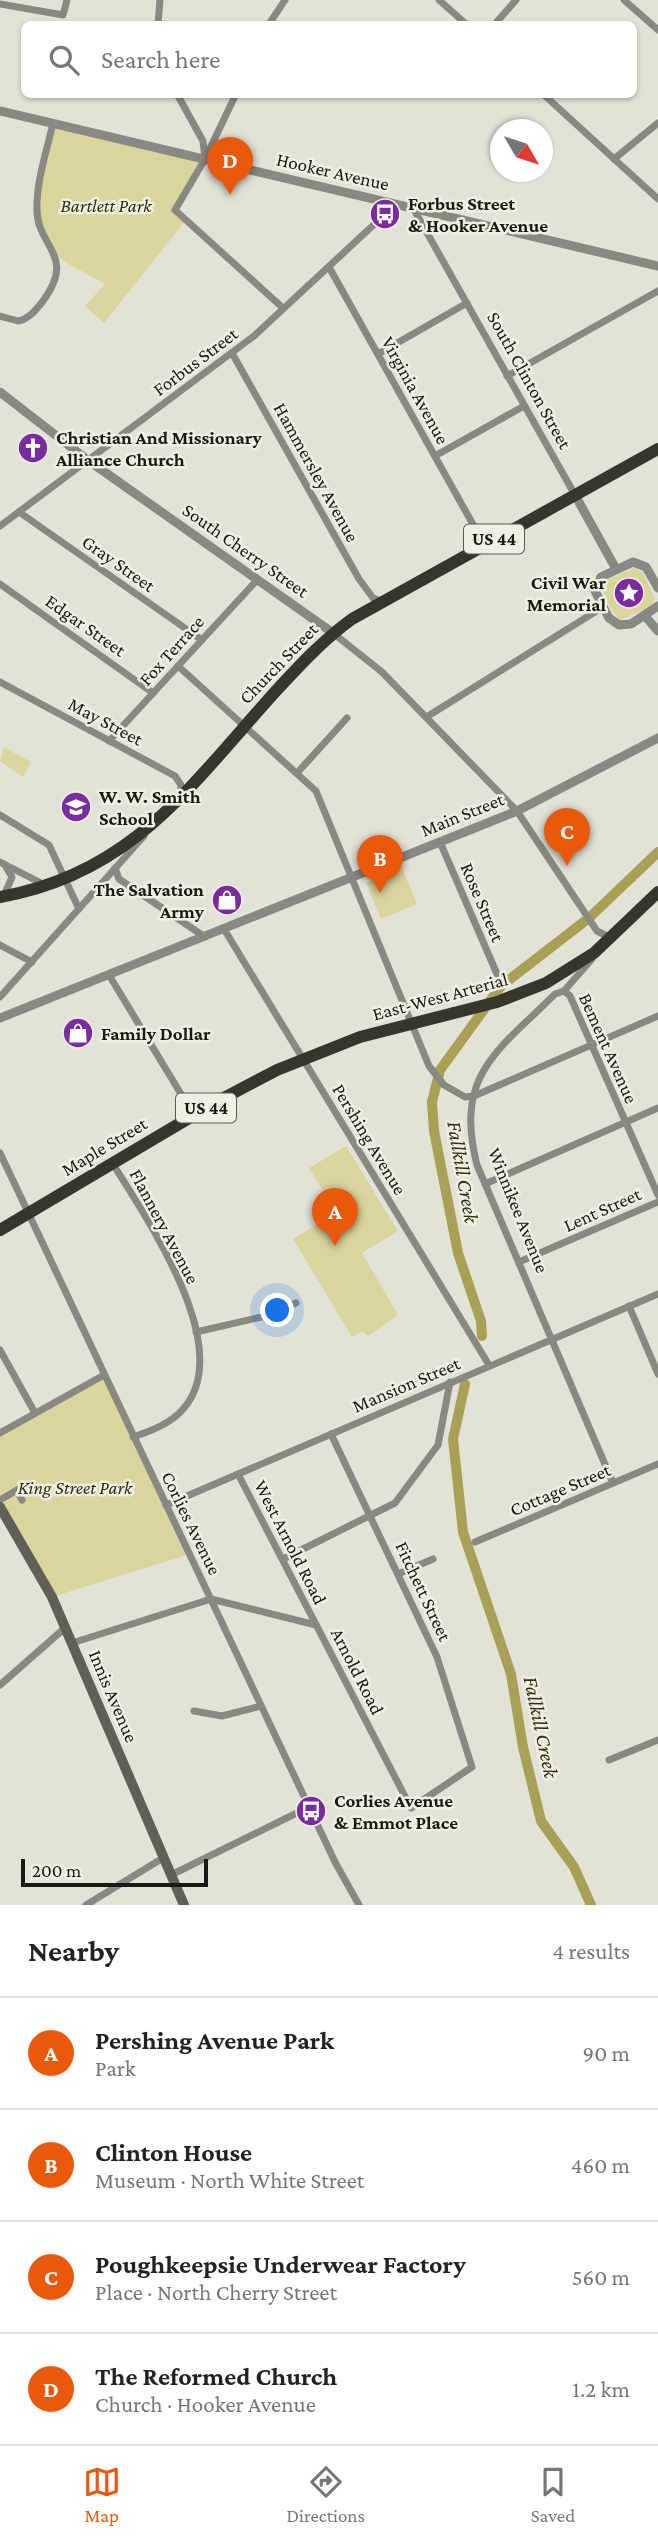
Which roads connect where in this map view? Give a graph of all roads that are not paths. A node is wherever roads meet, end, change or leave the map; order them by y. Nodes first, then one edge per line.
1 (67, 0) edge
2 (160, 0) edge
3 (285, 0) edge
4 (439, 0) edge
5 (516, 0) edge
6 (624, 0) edge
7 (0, 4) edge
8 (158, 21) edge
9 (271, 21) edge
10 (463, 21) edge
11 (498, 21) edge
12 (658, 30) edge
13 (179, 98) edge
14 (234, 98) edge
15 (547, 98) edge
16 (0, 111) edge
17 (53, 123) junction
18 (658, 123) edge
19 (205, 159) junction
20 (614, 159) junction
21 (658, 199) edge
22 (396, 204) junction
23 (413, 208) junction
24 (658, 266) edge
25 (329, 267) junction
26 (658, 291) edge
27 (467, 303) junction
28 (283, 308) junction
29 (0, 316) edge
30 (232, 353) junction
31 (377, 354) junction
32 (507, 376) junction
33 (0, 392) edge
34 (524, 406) junction
35 (658, 449) edge
36 (435, 456) junction
37 (89, 461) junction
38 (575, 495) junction
39 (19, 512) junction
40 (0, 526) edge
41 (475, 528) dead end
42 (616, 569) junction
43 (655, 577) edge
44 (257, 580) junction
45 (0, 584) edge
46 (658, 588) edge
47 (381, 601) junction
48 (658, 606) edge
49 (603, 607) junction
50 (645, 616) junction
51 (658, 631) edge
52 (333, 633) junction
53 (201, 640) junction
54 (178, 666) junction
55 (0, 682) edge
56 (153, 693) junction
57 (428, 716) junction
58 (347, 718) dead end
59 (245, 725) junction
60 (658, 738) edge
61 (109, 741) junction
62 (298, 772) junction
63 (180, 798) junction
64 (517, 811) junction
65 (0, 815) edge
66 (152, 826) junction
67 (440, 842) junction
68 (0, 862) edge
69 (115, 868) junction
70 (353, 877) junction
71 (66, 879) junction
72 (119, 879) junction
73 (100, 885) junction
74 (46, 886) junction
75 (658, 892) edge
76 (0, 896) edge
77 (79, 909) junction
78 (224, 929) junction
79 (205, 937) junction
80 (608, 941) junction
81 (0, 945) edge
82 (584, 960) joint
83 (33, 962) junction
84 (497, 974) dead end
85 (109, 975) junction
86 (564, 991) junction
87 (0, 997) edge
88 (658, 1016) edge
89 (1, 1017) edge
90 (412, 1023) junction
91 (591, 1045) junction
92 (303, 1059) junction
93 (474, 1096) junction
94 (184, 1099) dead end
95 (658, 1108) edge
96 (625, 1122) junction
97 (0, 1153) edge
98 (113, 1164) junction
99 (485, 1184) junction
100 (658, 1195) edge
101 (658, 1202) edge
102 (28, 1213) junction
103 (0, 1230) edge
104 (519, 1262) junction
105 (658, 1294) edge
106 (296, 1303) dead end
107 (629, 1306) junction
108 (196, 1332) junction
109 (552, 1338) junction
110 (0, 1350) edge
111 (489, 1365) junction
112 (658, 1374) edge
113 (104, 1375) junction
114 (450, 1382) junction
115 (35, 1413) junction
116 (0, 1433) edge
117 (331, 1434) junction
118 (133, 1437) junction
119 (658, 1464) edge
120 (238, 1474) junction
121 (613, 1483) junction
122 (0, 1500) edge
123 (22, 1500) dead end
124 (166, 1505) junction
125 (0, 1507) edge
126 (371, 1517) junction
127 (475, 1542) dead end
128 (283, 1559) junction
129 (433, 1559) dead end
130 (398, 1574) junction
131 (211, 1599) junction
132 (316, 1625) junction
133 (66, 1627) junction
134 (72, 1643) junction
135 (2, 1679) edge
136 (261, 1706) junction
137 (194, 1711) dead end
138 (658, 1740) edge
139 (609, 1760) dead end
140 (309, 1807) junction
141 (411, 1808) joint
142 (163, 1858) junction
143 (171, 1875) junction
144 (86, 1905) edge
145 (184, 1905) edge
146 (359, 1905) edge

1 - 7 street
2 - 8 street
3 - 9 street
4 - 10 street
5 - 11 street
6 - 12 street
13 - 19 street
14 - 19 street
15 - 20 street
16 - 17 street, Hooker Avenue
17 - 19 street, Hooker Avenue
17 - 29 street
18 - 20 street
19 - 22 street, Hooker Avenue
19 - 28 street
20 - 21 street
22 - 23 street, Hooker Avenue
22 - 25 street, Forbus Street
23 - 24 street, Hooker Avenue
23 - 27 street, South Clinton Street
25 - 28 street, Forbus Street
25 - 31 street, Virginia Avenue
26 - 32 street
27 - 31 street
27 - 32 street, South Clinton Street
28 - 30 street, Forbus Street
30 - 37 street, Forbus Street
30 - 47 street, Hammersley Avenue
31 - 36 street, Virginia Avenue
32 - 34 street, South Clinton Street
33 - 37 street, South Cherry Street
34 - 36 street
34 - 38 street, South Clinton Street
35 - 38 highway, Church Street / US 44
36 - 41 street, Virginia Avenue
37 - 39 street, Forbus Street
37 - 44 street, South Cherry Street
38 - 42 street, South Clinton Street
38 - 47 highway, Church Street / US 44
39 - 40 street, Forbus Street
39 - 53 street, Gray Street
42 - 43 street
42 - 49 street
43 - 46 street
44 - 52 street, South Cherry Street
44 - 53 street, Fox Terrace
45 - 56 street, Edgar Street
47 - 52 highway, Church Street / US 44
48 - 50 street
49 - 50 street
49 - 57 street
50 - 51 street
52 - 57 street, South Cherry Street
52 - 59 highway, Church Street / US 44
53 - 54 street, Fox Terrace
54 - 56 street, Fox Terrace
54 - 59 street
55 - 61 street, May Street
56 - 61 street, Fox Terrace
57 - 64 street, South Cherry Street
58 - 62 street
59 - 62 street
59 - 63 highway, Church Street / US 44
60 - 64 street, Main Street
61 - 63 street, May Street
62 - 70 street
63 - 66 highway, Church Street / US 44
64 - 67 street, Main Street
64 - 80 street, South Cherry Street
65 - 71 street
66 - 69 street, Church Street
66 - 71 highway, US 44
67 - 70 street, Main Street
67 - 84 street, Rose Street
68 - 74 street
68 - 76 street
69 - 72 street
69 - 73 street, Church Street
70 - 78 street, Main Street
70 - 90 street
71 - 74 highway, US 44
71 - 77 street
72 - 73 street
72 - 79 street
73 - 77 street, Church Street
74 - 76 highway, US 44
75 - 80 highway, Winnikee Avenue / US 44
77 - 83 street, Church Street
78 - 79 street, Main Street
78 - 92 street, Pershing Avenue
79 - 85 street, Main Street
80 - 82 highway, Winnikee Avenue / US 44
80 - 86 street, Winnikee Avenue
81 - 83 street
82 - 90 highway, East-West Arterial / US 44
83 - 87 street, Church Street
85 - 89 street, Main Street
85 - 94 street
86 - 91 street, Bement Avenue
86 - 93 street, Winnikee Avenue
88 - 91 street
90 - 92 highway, East-West Arterial / US 44
90 - 93 street
91 - 93 street
91 - 96 street, Bement Avenue
92 - 98 highway, Maple Street / US 44
92 - 111 street, Pershing Avenue
93 - 99 street, Winnikee Avenue
95 - 96 street
96 - 99 street
96 - 100 street, Bement Avenue
97 - 102 street, Corlies Avenue
98 - 102 highway, Maple Street / US 44
98 - 108 street, Flannery Avenue
99 - 104 street, Winnikee Avenue
101 - 104 street, Lent Street
102 - 103 highway, Maple Street / US 44
102 - 113 street, Corlies Avenue
104 - 109 street, Winnikee Avenue
105 - 107 street, Mansion Street
106 - 108 street
107 - 109 street, Mansion Street
107 - 112 street
108 - 118 street, Flannery Avenue
109 - 111 street, Mansion Street
109 - 121 street, Winnikee Avenue
110 - 115 street
111 - 114 street, Mansion Street
113 - 115 street
113 - 118 street, Corlies Avenue
114 - 117 street, Mansion Street
114 - 126 street
115 - 116 street
117 - 120 street, Mansion Street
117 - 126 street, Fitchett Street
118 - 124 street, Corlies Avenue
119 - 121 street, Cottage Street
120 - 124 street, Mansion Street
120 - 128 street, West Arnold Road
121 - 127 street, Cottage Street
122 - 123 street
124 - 131 street, Corlies Avenue
125 - 133 main road, Innis Avenue
126 - 128 street
126 - 130 street, Fitchett Street
128 - 132 street, West Arnold Road
129 - 130 street
130 - 141 street, Fitchett Street
131 - 132 street, Arnold Road
131 - 134 street
131 - 136 street, Corlies Avenue
132 - 141 street, Arnold Road
133 - 134 main road, Innis Avenue
133 - 135 street
134 - 142 main road, Innis Avenue
136 - 137 street
136 - 140 street, Corlies Avenue
138 - 139 street
140 - 143 street
140 - 146 street, Corlies Avenue
142 - 143 main road, Innis Avenue
142 - 144 street
143 - 145 main road, Innis Avenue

